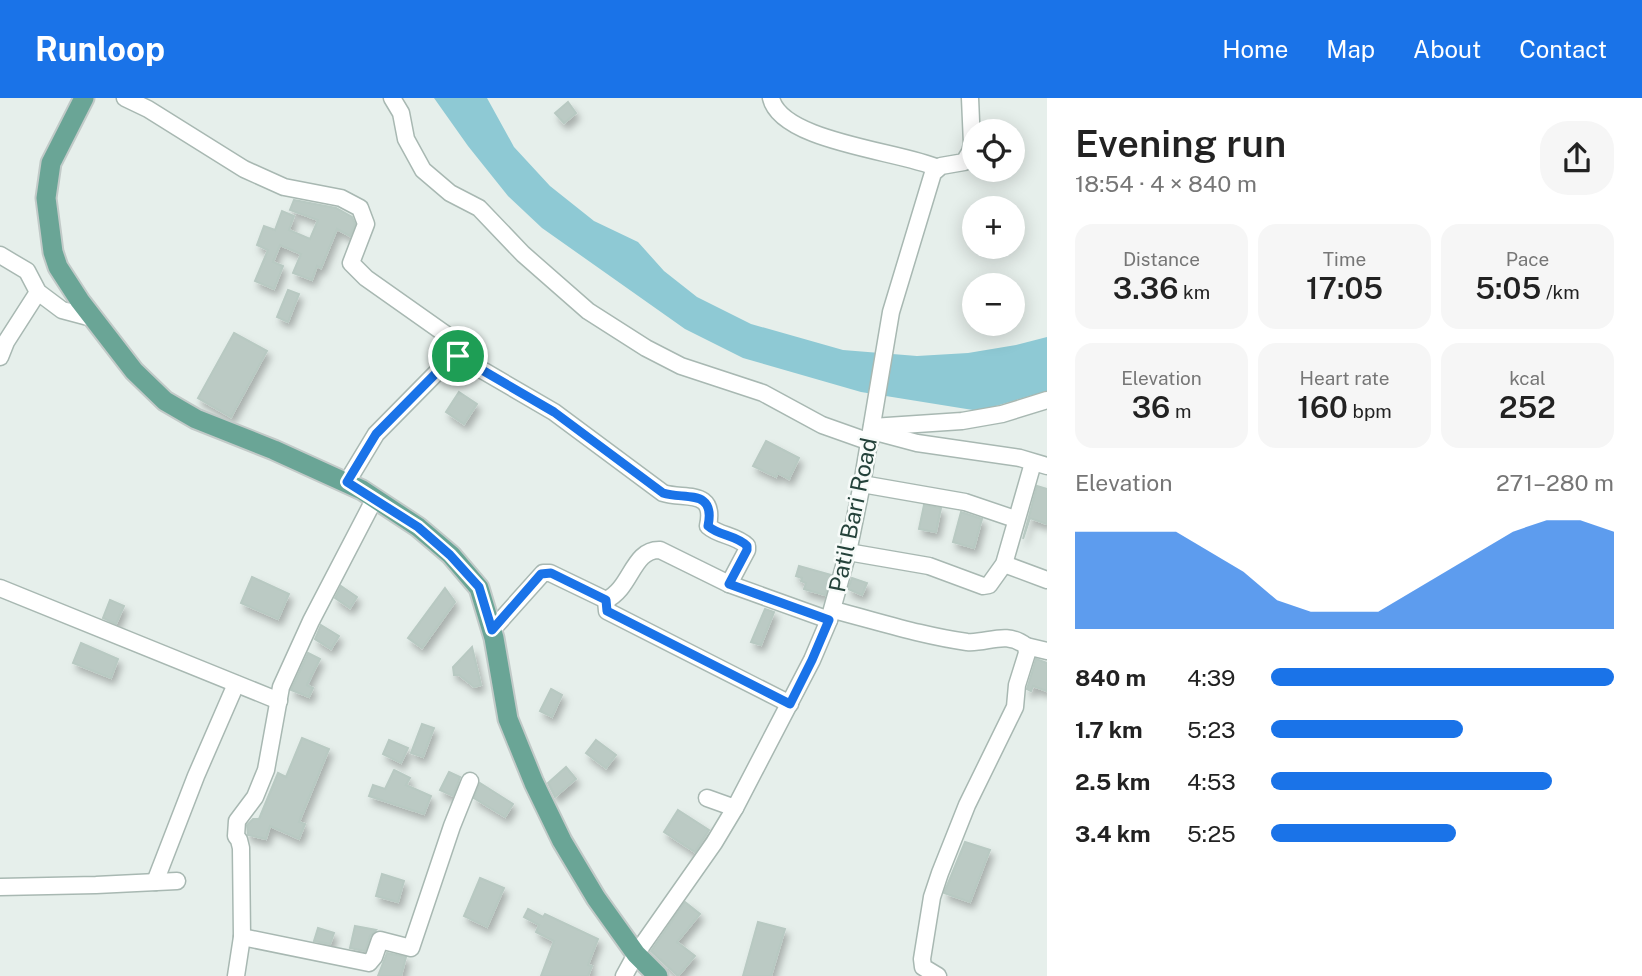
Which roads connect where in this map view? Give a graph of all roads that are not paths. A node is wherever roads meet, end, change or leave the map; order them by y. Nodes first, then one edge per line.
1 (84, 98) edge
2 (125, 98) edge
3 (392, 98) edge
4 (771, 98) edge
5 (970, 98) edge
6 (938, 168) junction
7 (0, 255) edge
8 (38, 292) junction
9 (92, 318) junction
10 (458, 356) junction
11 (0, 357) edge
12 (1047, 400) edge
13 (871, 430) junction
14 (1040, 464) edge
15 (347, 482) junction
16 (862, 484) junction
17 (375, 498) junction
18 (1015, 519) junction
19 (848, 552) junction
20 (1003, 564) junction
21 (1047, 580) edge
22 (729, 584) junction
23 (0, 588) edge
24 (606, 600) junction
25 (831, 615) junction
26 (492, 630) junction
27 (1026, 646) junction
28 (1047, 651) edge
29 (236, 684) junction
30 (279, 701) junction
31 (790, 704) junction
32 (470, 781) dead end
33 (707, 798) dead end
34 (735, 808) junction
35 (177, 881) dead end
36 (155, 882) junction
37 (0, 887) edge
38 (242, 937) junction
39 (636, 954) junction
40 (236, 976) edge
41 (624, 976) edge
42 (658, 976) edge
43 (938, 976) edge

1 - 9 main road
2 - 10 street
3 - 13 street
4 - 6 street
5 - 6 street
6 - 13 street, Patil Bari Road
7 - 8 street
8 - 9 street
8 - 11 street
9 - 15 main road
10 - 15 street
10 - 22 street
12 - 13 street
13 - 14 street
13 - 16 street, Patil Bari Road
14 - 18 street
15 - 17 main road
16 - 18 street
16 - 19 street, Patil Bari Road
17 - 26 main road
17 - 30 street
18 - 20 street
19 - 20 street
19 - 25 street, Patil Bari Road
20 - 21 street
22 - 24 street
22 - 25 street
23 - 29 street
24 - 26 street
24 - 31 street
25 - 27 street
25 - 31 street, Patil Bari Road
26 - 39 main road
27 - 28 street
27 - 43 street
29 - 30 street
29 - 36 street
30 - 38 street
31 - 34 street, Patil Bari Road
32 - 38 street
33 - 34 street
34 - 39 street, Patil Bari Road
35 - 36 street
36 - 37 street
38 - 40 street
39 - 41 street, Patil Bari Road
39 - 42 main road

